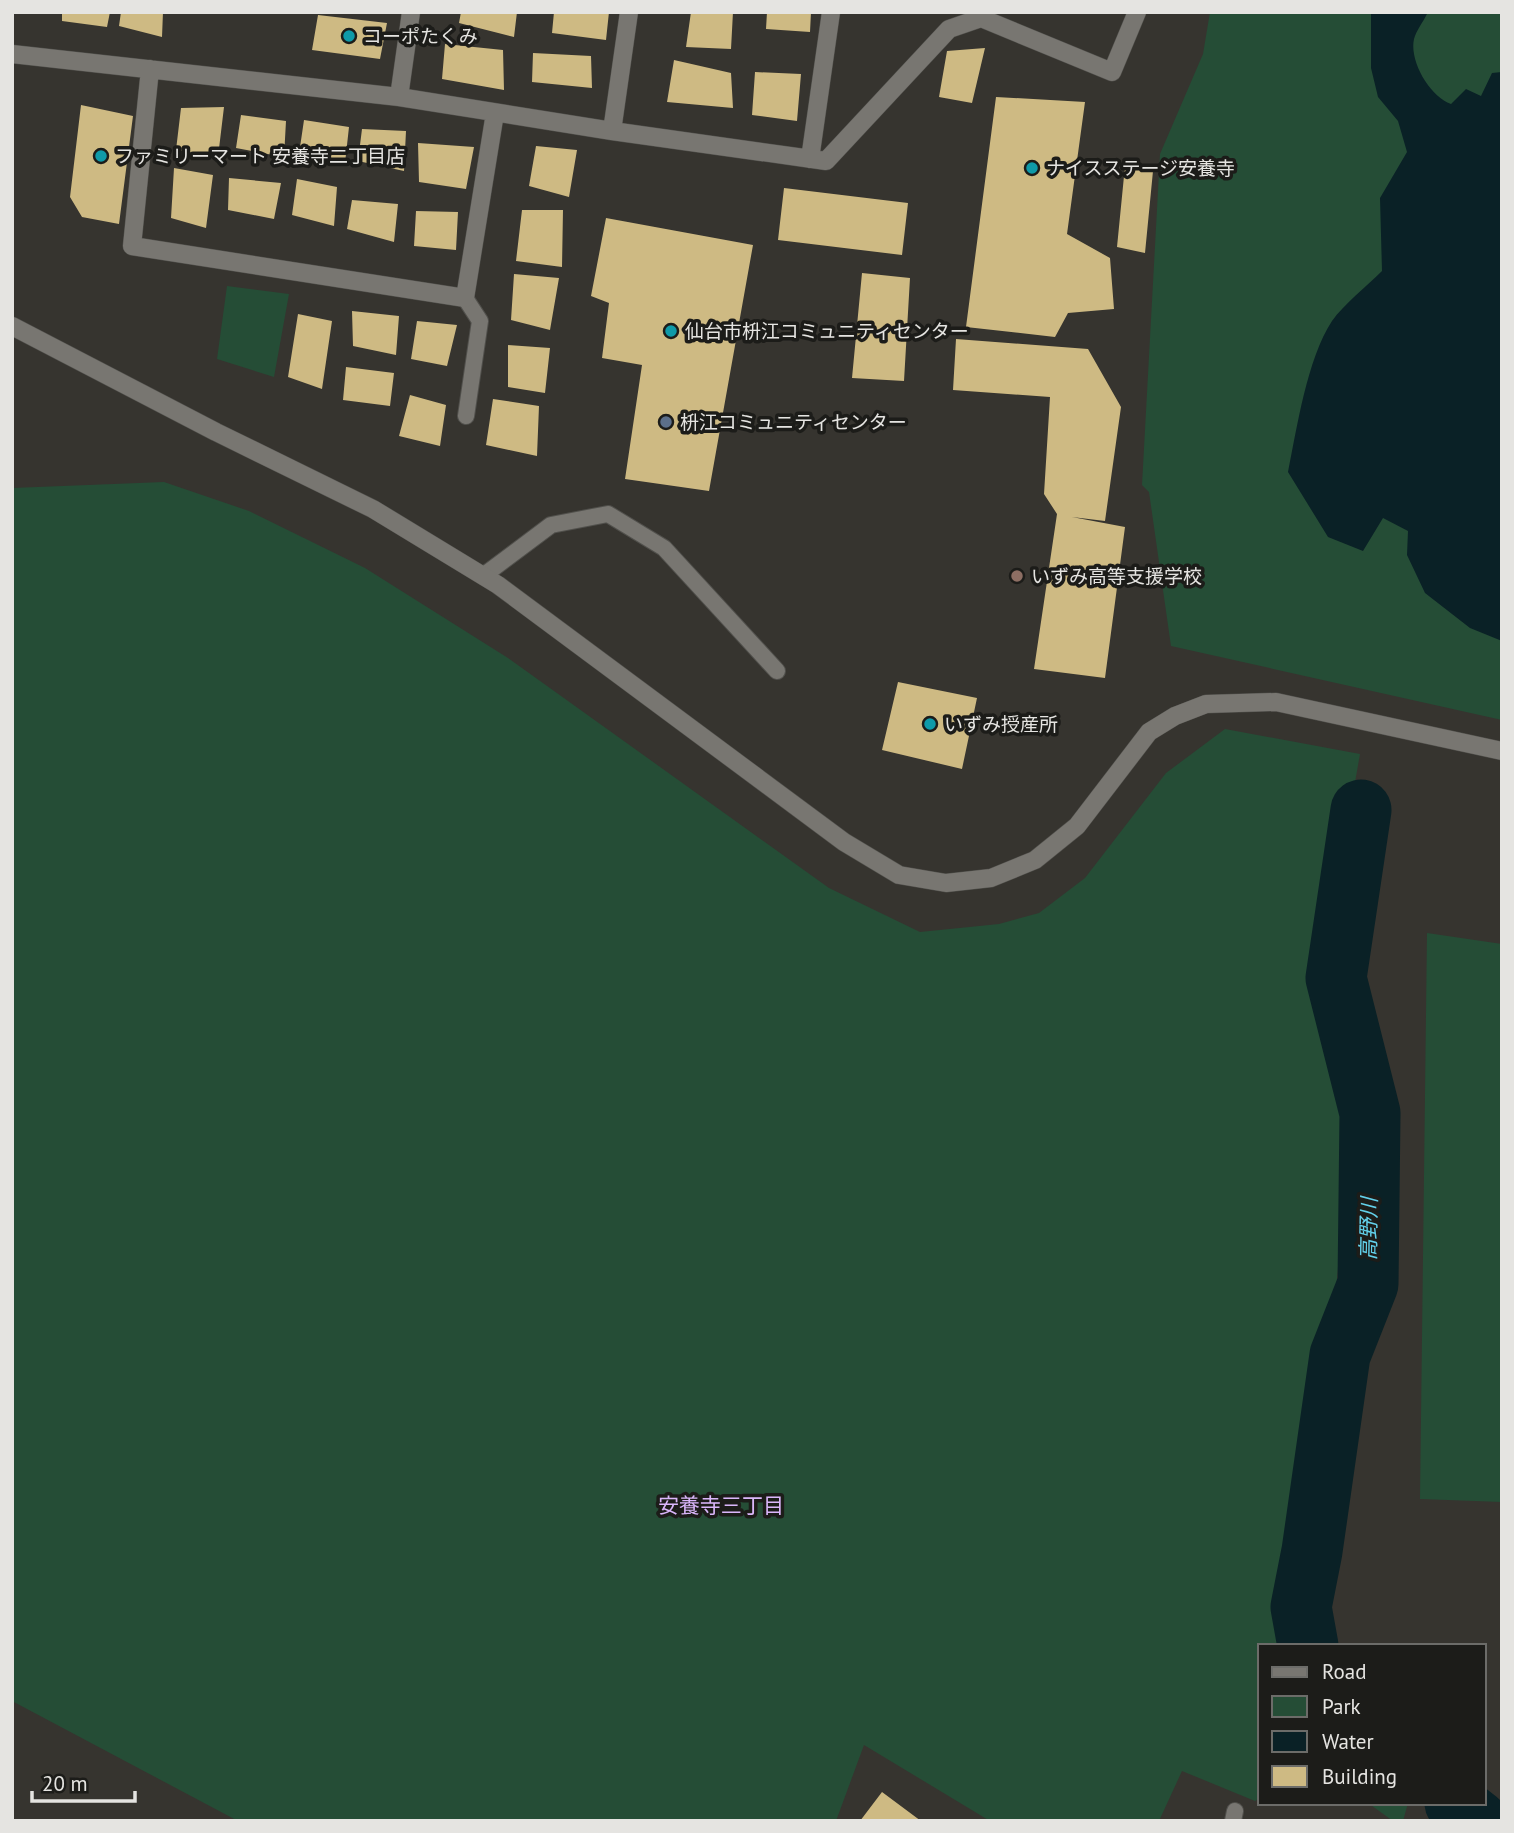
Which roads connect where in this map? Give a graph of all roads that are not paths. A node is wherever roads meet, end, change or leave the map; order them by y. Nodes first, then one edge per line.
1 (411, 12) edge
2 (629, 12) edge
3 (831, 12) edge
4 (1137, 12) edge
5 (12, 54) edge
6 (150, 69) junction
7 (399, 97) junction
8 (495, 113) junction
9 (612, 131) junction
10 (810, 159) junction
11 (465, 298) junction
12 (12, 326) edge
13 (466, 416) dead end
14 (483, 576) junction
15 (777, 671) dead end
16 (1502, 751) edge

1 - 7 street
2 - 9 street
3 - 10 street
4 - 10 street
5 - 6 street
6 - 7 street
6 - 11 street
7 - 8 street
8 - 9 street
8 - 11 street
9 - 10 street
11 - 13 lane
12 - 14 street
14 - 15 lane
14 - 16 street

